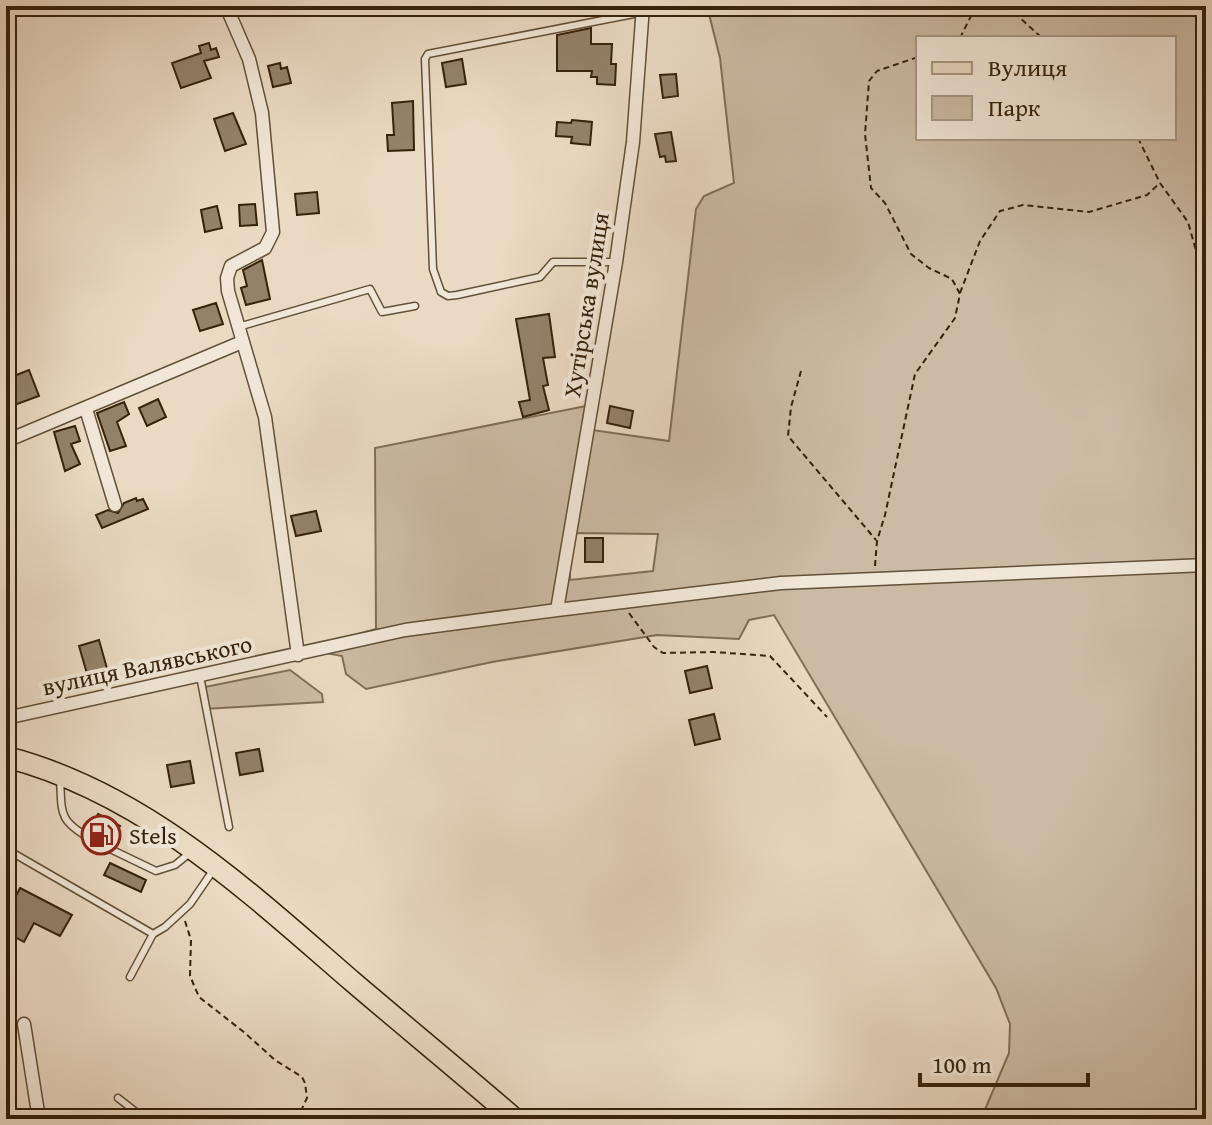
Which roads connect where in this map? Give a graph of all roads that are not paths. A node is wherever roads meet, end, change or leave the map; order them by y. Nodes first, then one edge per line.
1 (226, 6) edge
2 (644, 9) edge
3 (616, 262) junction
4 (415, 306) dead end
5 (238, 327) junction
6 (242, 342) junction
7 (86, 409) junction
8 (6, 441) edge
9 (115, 505) dead end
10 (1206, 565) edge
11 (557, 610) junction
12 (298, 655) junction
13 (200, 676) junction
14 (6, 718) edge
15 (6, 757) edge
16 (60, 774) junction
17 (229, 827) dead end
18 (91, 839) dead end
19 (102, 845) dead end
20 (6, 849) edge
21 (194, 850) junction
22 (216, 866) junction
23 (153, 934) junction
24 (130, 977) dead end
25 (24, 1024) dead end
26 (118, 1098) dead end
27 (39, 1119) edge
28 (145, 1119) edge
29 (515, 1119) edge

1 - 5 street
2 - 3 street, Хутірська вулиця
2 - 3 lane
3 - 11 street, Хутірська вулиця
4 - 5 lane
5 - 6 street
6 - 7 street
6 - 12 street
7 - 8 street
7 - 9 street
10 - 11 street, вулиця Валявського
11 - 12 street, вулиця Валявського
12 - 13 street, вулиця Валявського
13 - 14 street, вулиця Валявського
13 - 17 lane
15 - 16 main road
16 - 18 lane
16 - 21 main road
19 - 21 lane
20 - 23 lane
21 - 22 main road
22 - 23 lane
22 - 29 main road
23 - 24 lane
25 - 27 street
26 - 28 lane

